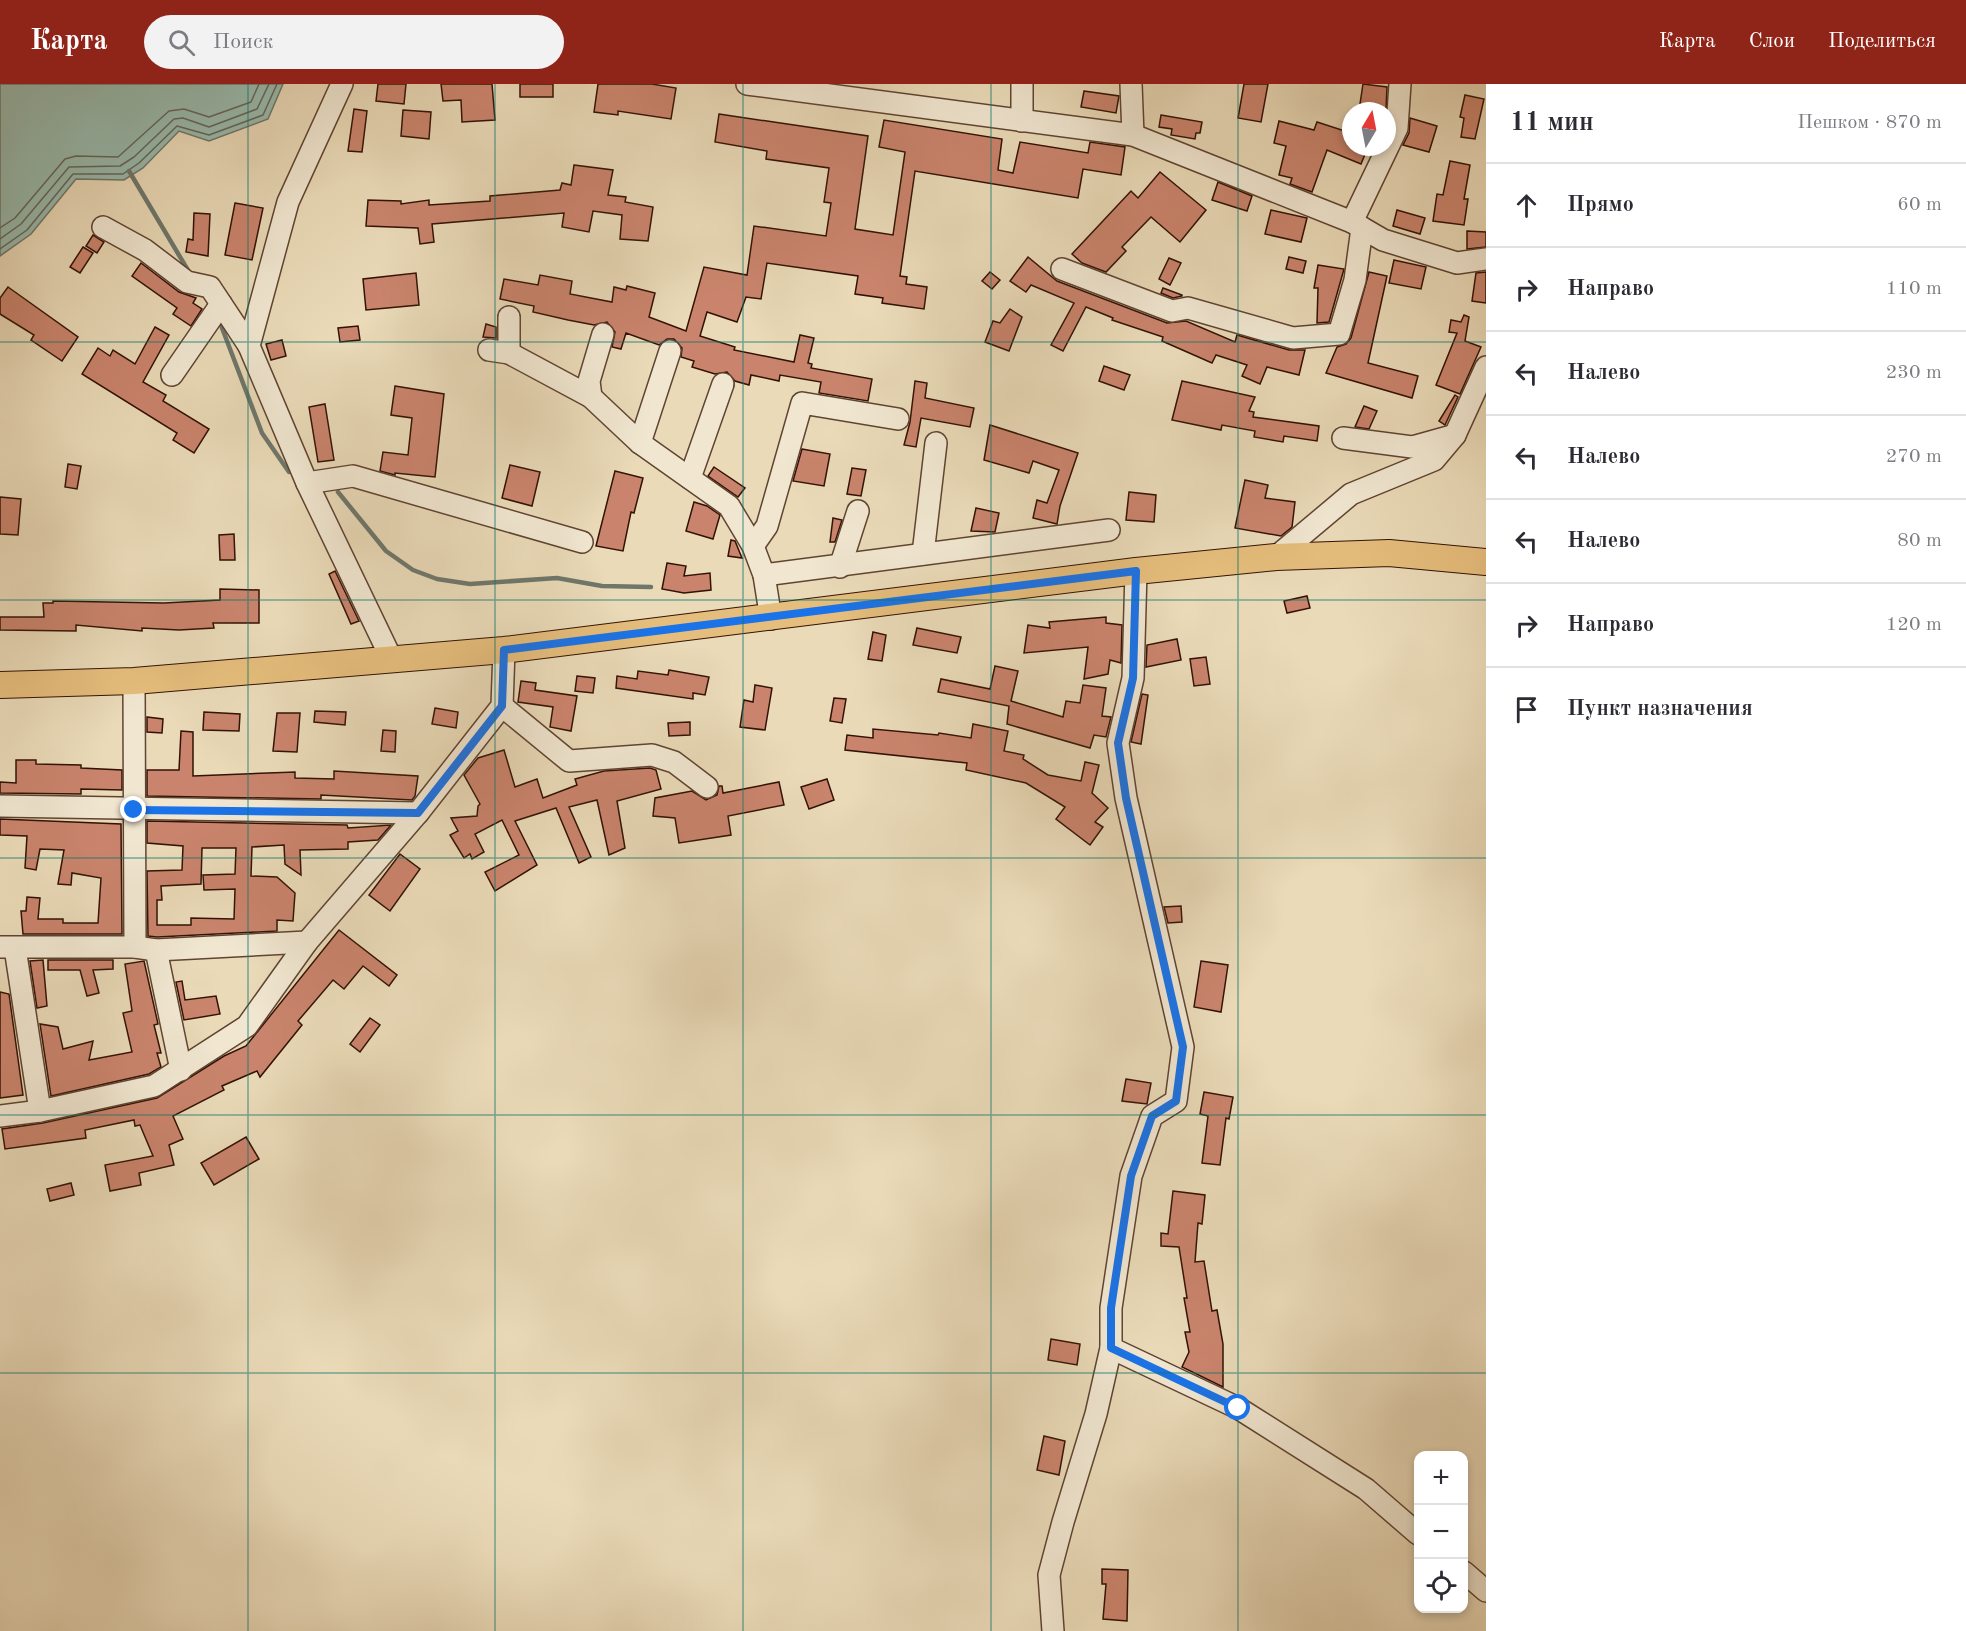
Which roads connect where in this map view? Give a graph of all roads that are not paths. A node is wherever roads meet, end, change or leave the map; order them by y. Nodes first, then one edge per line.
1 (342, 84) edge
2 (747, 84) edge
3 (1022, 84) edge
4 (1131, 84) edge
5 (1400, 84) edge
6 (779, 86) edge
7 (1022, 121) junction
8 (1132, 135) junction
9 (1357, 225) junction
10 (103, 227) dead end
11 (1486, 259) edge
12 (1062, 269) dead end
13 (217, 310) junction
14 (509, 316) dead end
15 (603, 334) dead end
16 (249, 346) junction
17 (670, 351) dead end
18 (1486, 367) edge
19 (172, 375) dead end
20 (723, 384) dead end
21 (591, 397) junction
22 (898, 418) dead end
23 (1455, 435) junction
24 (1343, 438) dead end
25 (640, 443) junction
26 (936, 443) dead end
27 (690, 478) junction
28 (306, 483) junction
29 (858, 511) dead end
30 (1109, 530) dead end
31 (582, 542) dead end
32 (753, 546) junction
33 (923, 554) junction
34 (1276, 557) junction
35 (1486, 562) edge
36 (840, 567) junction
37 (1136, 571) junction
38 (764, 575) junction
39 (771, 619) junction
40 (504, 650) junction
41 (392, 660) junction
42 (134, 681) junction
43 (0, 685) edge
44 (502, 706) junction
45 (707, 787) dead end
46 (0, 806) edge
47 (134, 810) junction
48 (418, 813) junction
49 (307, 942) junction
50 (135, 947) junction
51 (8, 948) edge
52 (156, 950) junction
53 (1165, 965) junction
54 (1189, 1006) dead end
55 (182, 1071) junction
56 (40, 1111) junction
57 (0, 1116) edge
58 (1111, 1348) junction
59 (1414, 1530) edge
60 (1468, 1575) edge
61 (1486, 1591) edge
62 (1053, 1631) edge

1 - 16 street
2 - 6 street
3 - 7 street
4 - 8 street
5 - 9 street
6 - 7 street
7 - 8 street
8 - 9 street
9 - 11 street
9 - 12 street
10 - 13 street
13 - 16 street
13 - 19 street
14 - 21 street
15 - 21 street
16 - 28 street
17 - 25 street
18 - 23 street
20 - 27 street
21 - 25 street
22 - 32 street
23 - 24 street
23 - 34 street
25 - 27 street
26 - 33 street
27 - 32 street
28 - 31 street
28 - 41 street
29 - 36 street
30 - 33 street
32 - 38 street
33 - 36 street
34 - 35 main road
34 - 37 main road
36 - 38 street
37 - 39 main road
37 - 53 street
38 - 39 street
39 - 40 main road
40 - 41 main road
40 - 44 street
41 - 42 main road
42 - 43 main road
42 - 47 street
44 - 45 street
44 - 48 street
46 - 47 street
47 - 48 street
47 - 50 street
48 - 49 street
49 - 52 street
49 - 55 street
50 - 51 street
50 - 52 street
51 - 56 street
52 - 55 street
53 - 54 street
53 - 58 street
55 - 56 street
56 - 57 street
58 - 59 street
58 - 62 street
60 - 61 street

